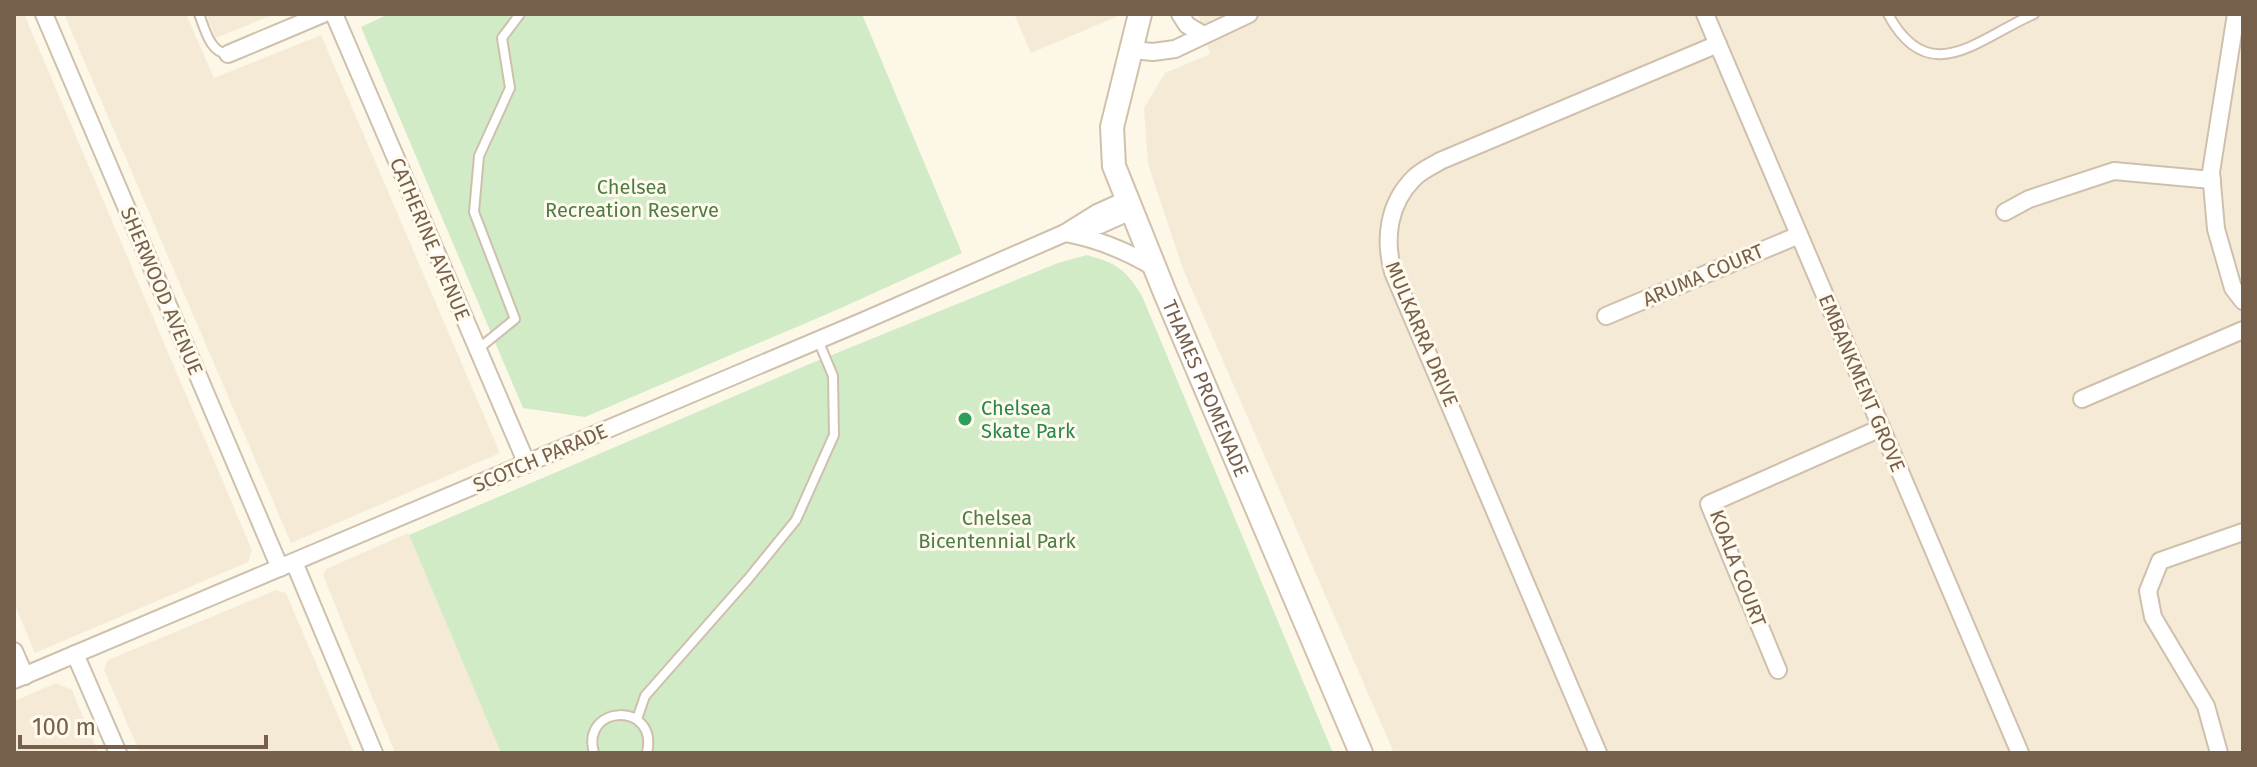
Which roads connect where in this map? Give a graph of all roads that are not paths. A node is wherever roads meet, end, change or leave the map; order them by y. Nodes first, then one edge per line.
1 (44, 14) edge
2 (199, 14) edge
3 (323, 14) edge
4 (334, 14) edge
5 (520, 14) edge
6 (1140, 14) edge
7 (1180, 14) edge
8 (1249, 14) edge
9 (1705, 14) edge
10 (1888, 14) edge
11 (2034, 14) edge
12 (2238, 24) edge
13 (1202, 34) junction
14 (1134, 44) junction
15 (1718, 44) junction
16 (228, 54) joint
17 (2212, 180) junction
18 (1128, 206) junction
19 (2005, 212) dead end
20 (1065, 233) junction
21 (1799, 235) junction
22 (1155, 268) junction
23 (2243, 301) edge
24 (1606, 316) dead end
25 (2243, 330) edge
26 (818, 340) junction
27 (477, 349) junction
28 (2082, 399) dead end
29 (1881, 428) junction
30 (527, 464) junction
31 (2243, 532) edge
32 (287, 565) junction
33 (14, 651) edge
34 (75, 654) junction
35 (1778, 670) dead end
36 (19, 678) edge
37 (637, 719) junction
38 (118, 753) edge
39 (374, 753) edge
40 (594, 753) edge
41 (647, 753) edge
42 (1361, 753) edge
43 (1598, 753) edge
44 (2020, 753) edge
45 (2219, 753) edge

1 - 32 street, SHERWOOD AVENUE
2 - 16 lane
3 - 16 street
4 - 27 street, CATHERINE AVENUE
5 - 27 lane
6 - 14 main road, THAMES PROMENADE
7 - 13 street
8 - 13 street
9 - 15 street, EMBANKMENT GROVE
10 - 11 lane
12 - 17 street
13 - 14 street
14 - 18 main road, THAMES PROMENADE
15 - 21 street, EMBANKMENT GROVE
15 - 43 street, MULKARRA DRIVE
17 - 19 street
17 - 23 street
18 - 20 street, SCOTCH PARADE
18 - 22 main road, THAMES PROMENADE
20 - 22 street
20 - 26 street, SCOTCH PARADE
21 - 24 street, ARUMA COURT
21 - 29 street, EMBANKMENT GROVE
22 - 42 main road, THAMES PROMENADE
25 - 28 street
26 - 30 street, SCOTCH PARADE
26 - 37 lane
27 - 30 street, CATHERINE AVENUE
29 - 35 street, KOALA COURT
29 - 44 street, EMBANKMENT GROVE
30 - 32 street, SCOTCH PARADE
31 - 45 street
32 - 34 street, SCOTCH PARADE
32 - 39 street, SHERWOOD AVENUE
33 - 36 street
34 - 36 street, SCOTCH PARADE
34 - 38 street
37 - 40 lane
37 - 41 lane

